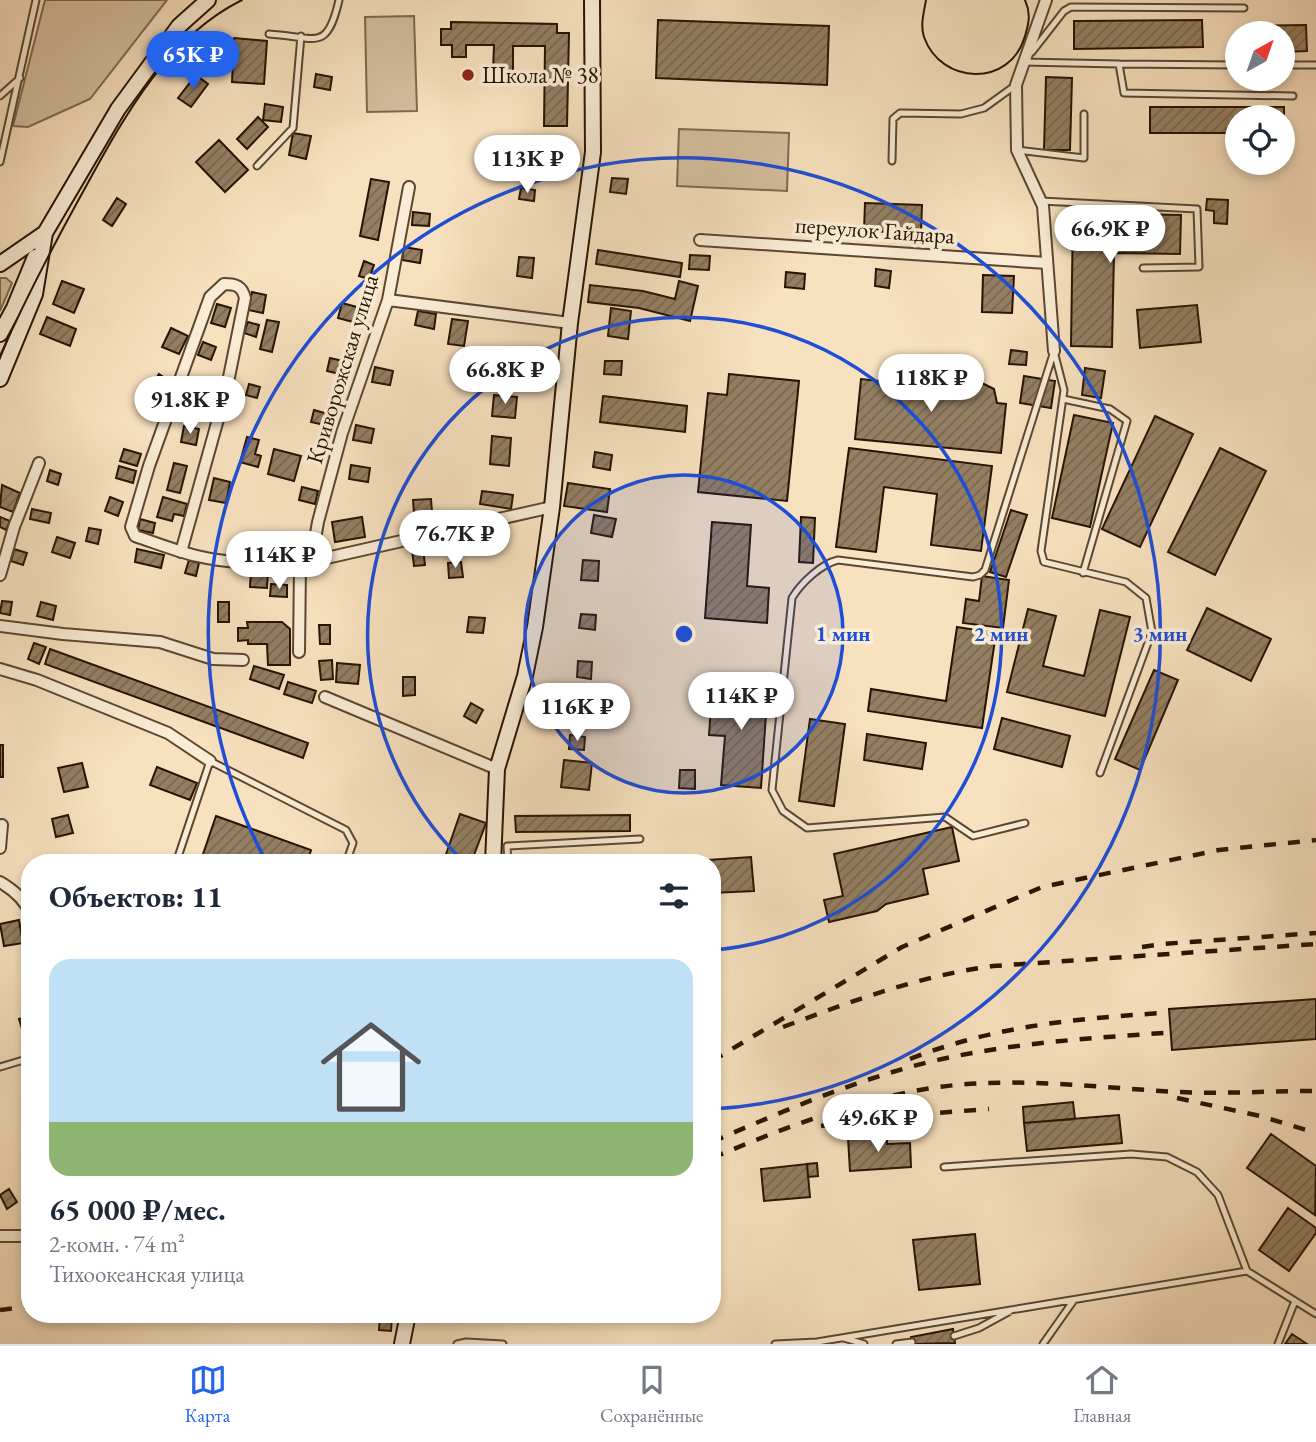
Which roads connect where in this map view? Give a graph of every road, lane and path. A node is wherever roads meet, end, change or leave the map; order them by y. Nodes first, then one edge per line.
1 (36, 0) edge
2 (208, 0) edge
3 (339, 0) edge
4 (592, 0) edge
5 (1045, 0) edge
6 (1244, 8) dead end
7 (269, 34) dead end
8 (301, 36) junction
9 (1023, 62) junction
10 (1119, 64) junction
11 (1225, 65) edge
12 (1295, 65) edge
13 (1316, 65) edge
14 (20, 78) junction
15 (1016, 85) junction
16 (0, 96) edge
17 (1293, 96) dead end
18 (1084, 114) dead end
19 (1017, 150) junction
20 (892, 161) dead end
21 (0, 162) edge
22 (257, 166) dead end
23 (410, 187) dead end
24 (1041, 201) junction
25 (45, 233) junction
26 (700, 240) dead end
27 (1047, 263) junction
28 (0, 264) edge
29 (1143, 268) dead end
30 (388, 300) junction
31 (570, 323) junction
32 (0, 334) edge
33 (1054, 351) junction
34 (0, 379) edge
35 (1063, 399) junction
36 (39, 463) dead end
37 (552, 508) junction
38 (181, 552) junction
39 (306, 563) junction
40 (1083, 573) junction
41 (0, 575) edge
42 (0, 626) edge
43 (299, 652) dead end
44 (243, 660) dead end
45 (0, 669) edge
46 (325, 697) dead end
47 (210, 761) junction
48 (497, 769) junction
49 (1100, 773) dead end
50 (1025, 823) dead end
51 (2, 825) dead end
52 (640, 839) dead end
53 (0, 848) edge
54 (179, 854) edge
55 (349, 854) edge
56 (493, 854) edge
57 (508, 854) edge
58 (0, 882) edge
59 (21, 899) edge
60 (21, 1061) edge
61 (0, 1067) edge
62 (944, 1167) dead end
63 (0, 1236) edge
64 (21, 1236) edge
65 (1247, 1271) junction
66 (1073, 1300) junction
67 (1296, 1301) junction
68 (1013, 1310) junction
69 (1316, 1314) edge
70 (406, 1323) edge
71 (954, 1336) dead end
72 (842, 1338) junction
73 (912, 1342) dead end
74 (402, 1344) edge
75 (457, 1344) edge
76 (503, 1344) edge
77 (775, 1344) edge
78 (864, 1344) edge
79 (896, 1344) edge
80 (1043, 1344) edge
81 (1278, 1344) edge

1 - 14 lane
2 - 25 street
3 - 8 lane
4 - 31 street
5 - 9 street
6 - 9 lane
7 - 8 lane
8 - 22 lane
9 - 10 lane
9 - 15 street
10 - 11 lane
10 - 17 lane
12 - 13 lane
14 - 16 lane
14 - 21 lane
15 - 19 street
15 - 20 lane
18 - 19 lane
19 - 24 street
23 - 30 street, Криворожская улица
24 - 27 street
24 - 29 lane
25 - 28 street
25 - 32 street
25 - 34 street
26 - 27 street, переулок Гайдара
27 - 33 street
30 - 31 street
30 - 39 street, Криворожская улица
31 - 37 street
33 - 35 lane
33 - 50 lane
35 - 40 lane
35 - 40 lane
36 - 41 street
37 - 39 street
37 - 48 street
38 - 38 street
38 - 39 street
39 - 43 street, Криворожская улица
40 - 49 lane
42 - 44 street
45 - 47 street
46 - 48 street
47 - 54 lane
47 - 55 lane
48 - 56 street
51 - 53 street
52 - 57 lane
58 - 59 street
60 - 61 lane
62 - 65 lane
63 - 64 street
65 - 66 lane
65 - 67 lane
66 - 68 lane
66 - 80 lane
67 - 69 lane
67 - 81 lane
68 - 71 lane
68 - 72 lane
70 - 74 street
72 - 77 lane
72 - 78 lane
73 - 79 lane
75 - 76 lane

